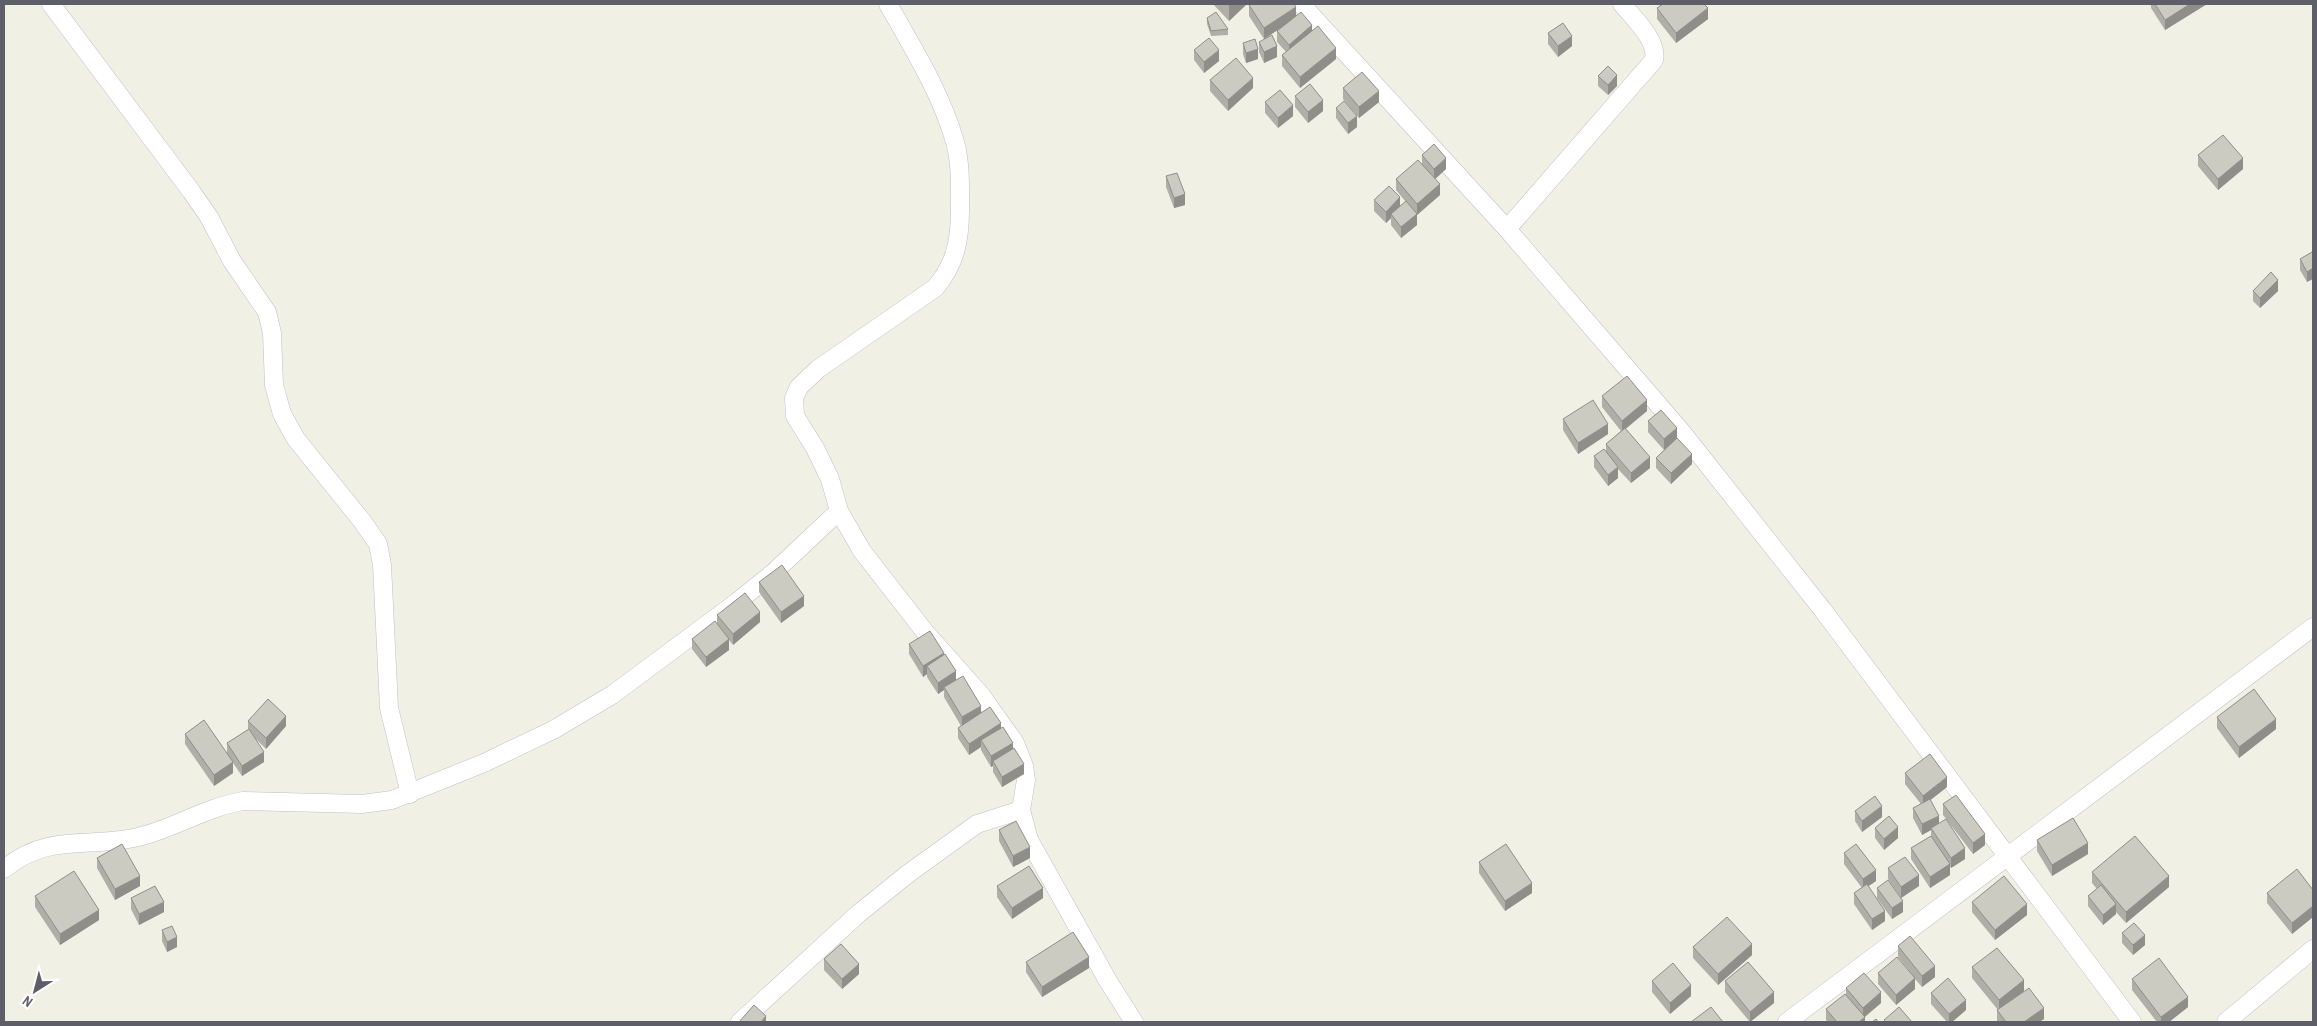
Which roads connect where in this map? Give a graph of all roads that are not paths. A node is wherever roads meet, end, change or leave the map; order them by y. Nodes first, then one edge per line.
1 (888, 4) edge
2 (1301, 4) edge
3 (1622, 4) edge
4 (58, 6) edge
5 (1508, 229) junction
6 (839, 511) junction
7 (2313, 626) edge
8 (410, 794) junction
9 (1021, 810) junction
10 (2006, 857) junction
11 (4, 869) edge
12 (2313, 949) edge
13 (1790, 1021) edge
14 (740, 1022) edge
15 (1134, 1022) edge
16 (2132, 1022) edge
17 (2226, 1022) edge

1 - 6 street
2 - 5 street
3 - 5 street
4 - 8 street
5 - 10 street
6 - 8 street
6 - 9 street
7 - 10 street
8 - 11 street
9 - 14 street
9 - 15 street
10 - 13 street
10 - 16 street
12 - 17 street

